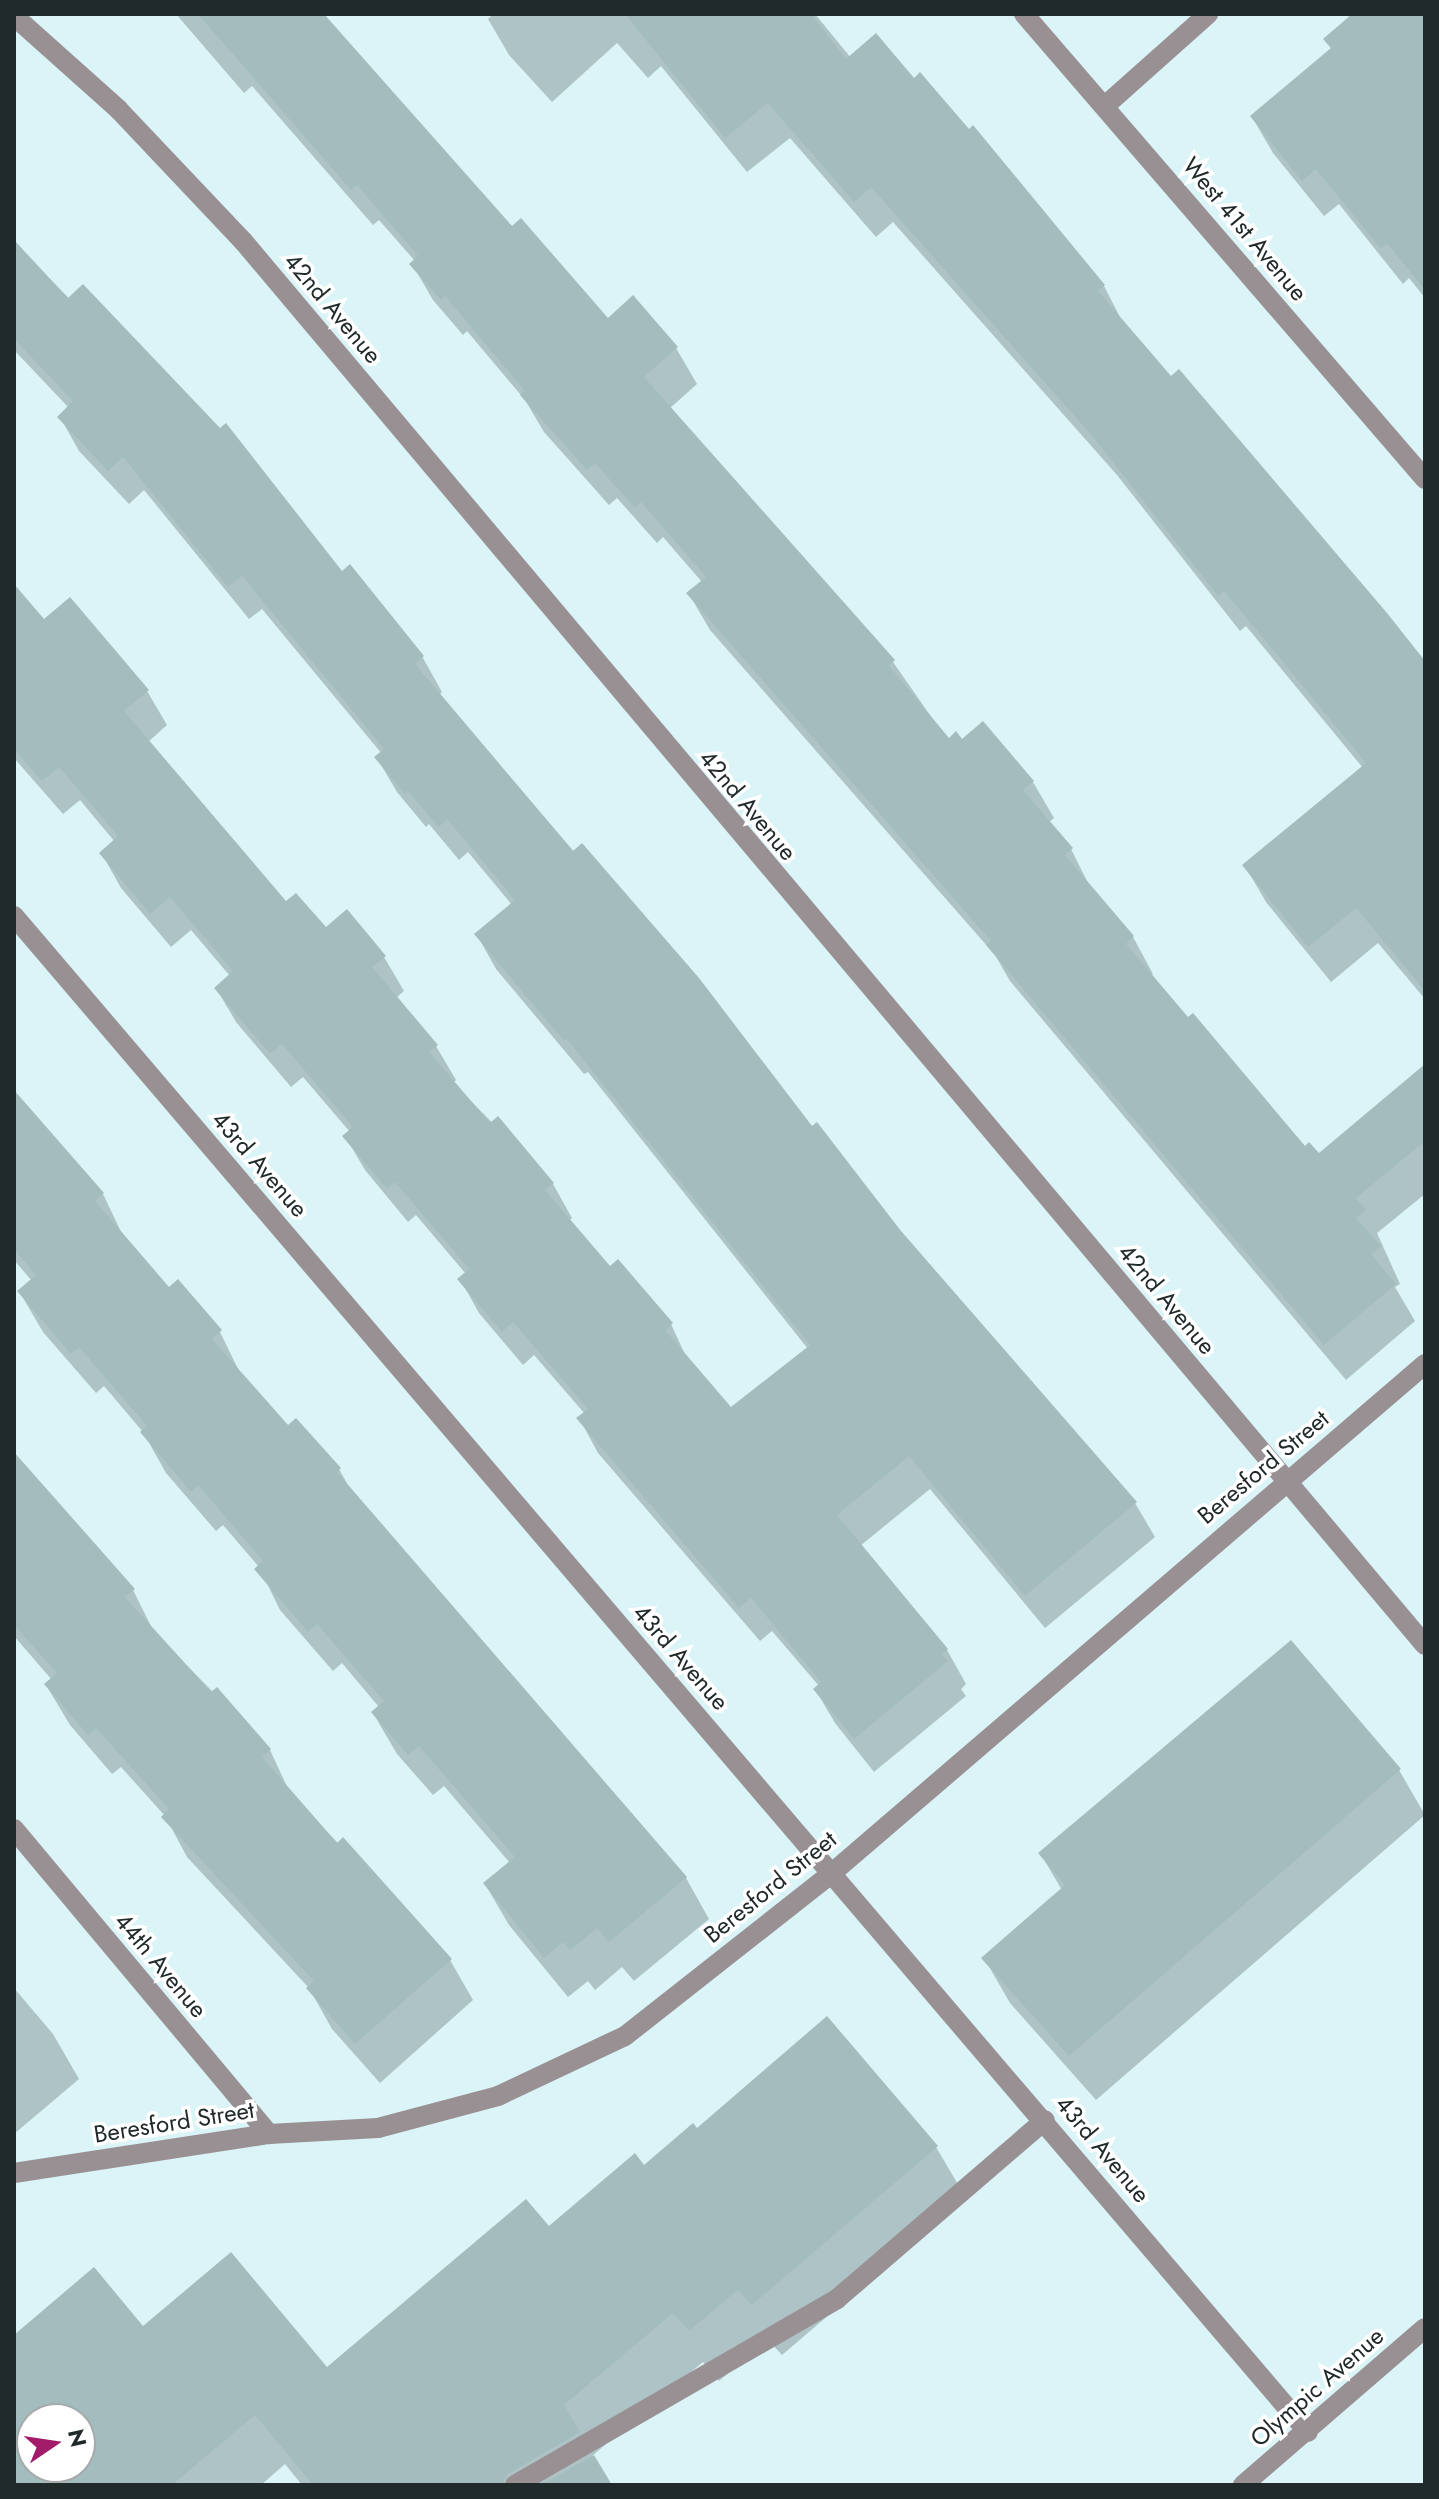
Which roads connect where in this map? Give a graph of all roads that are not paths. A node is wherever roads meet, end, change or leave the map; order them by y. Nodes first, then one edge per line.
1 (1024, 14) edge
2 (1208, 14) edge
3 (14, 16) edge
4 (1106, 105) junction
5 (1425, 479) edge
6 (14, 916) edge
7 (1425, 1364) edge
8 (1286, 1480) junction
9 (1425, 1645) edge
10 (14, 1829) edge
11 (832, 1873) junction
12 (1045, 2120) junction
13 (269, 2134) junction
14 (14, 2173) edge
15 (1425, 2328) edge
16 (1308, 2432) junction
17 (515, 2485) edge
18 (1243, 2485) edge

1 - 4 street, West 41st Avenue
2 - 4 street
3 - 8 street, 42nd Avenue
4 - 5 street, West 41st Avenue
6 - 11 street, 43rd Avenue
7 - 8 street, Beresford Street
8 - 9 street, 42nd Avenue
8 - 11 street, Beresford Street
10 - 13 street, 44th Avenue
11 - 12 street, 43rd Avenue
11 - 13 street, Beresford Street
12 - 16 street, 43rd Avenue
12 - 17 street
13 - 14 street, Beresford Street
15 - 16 street, Olympic Avenue
16 - 18 street, Olympic Avenue

